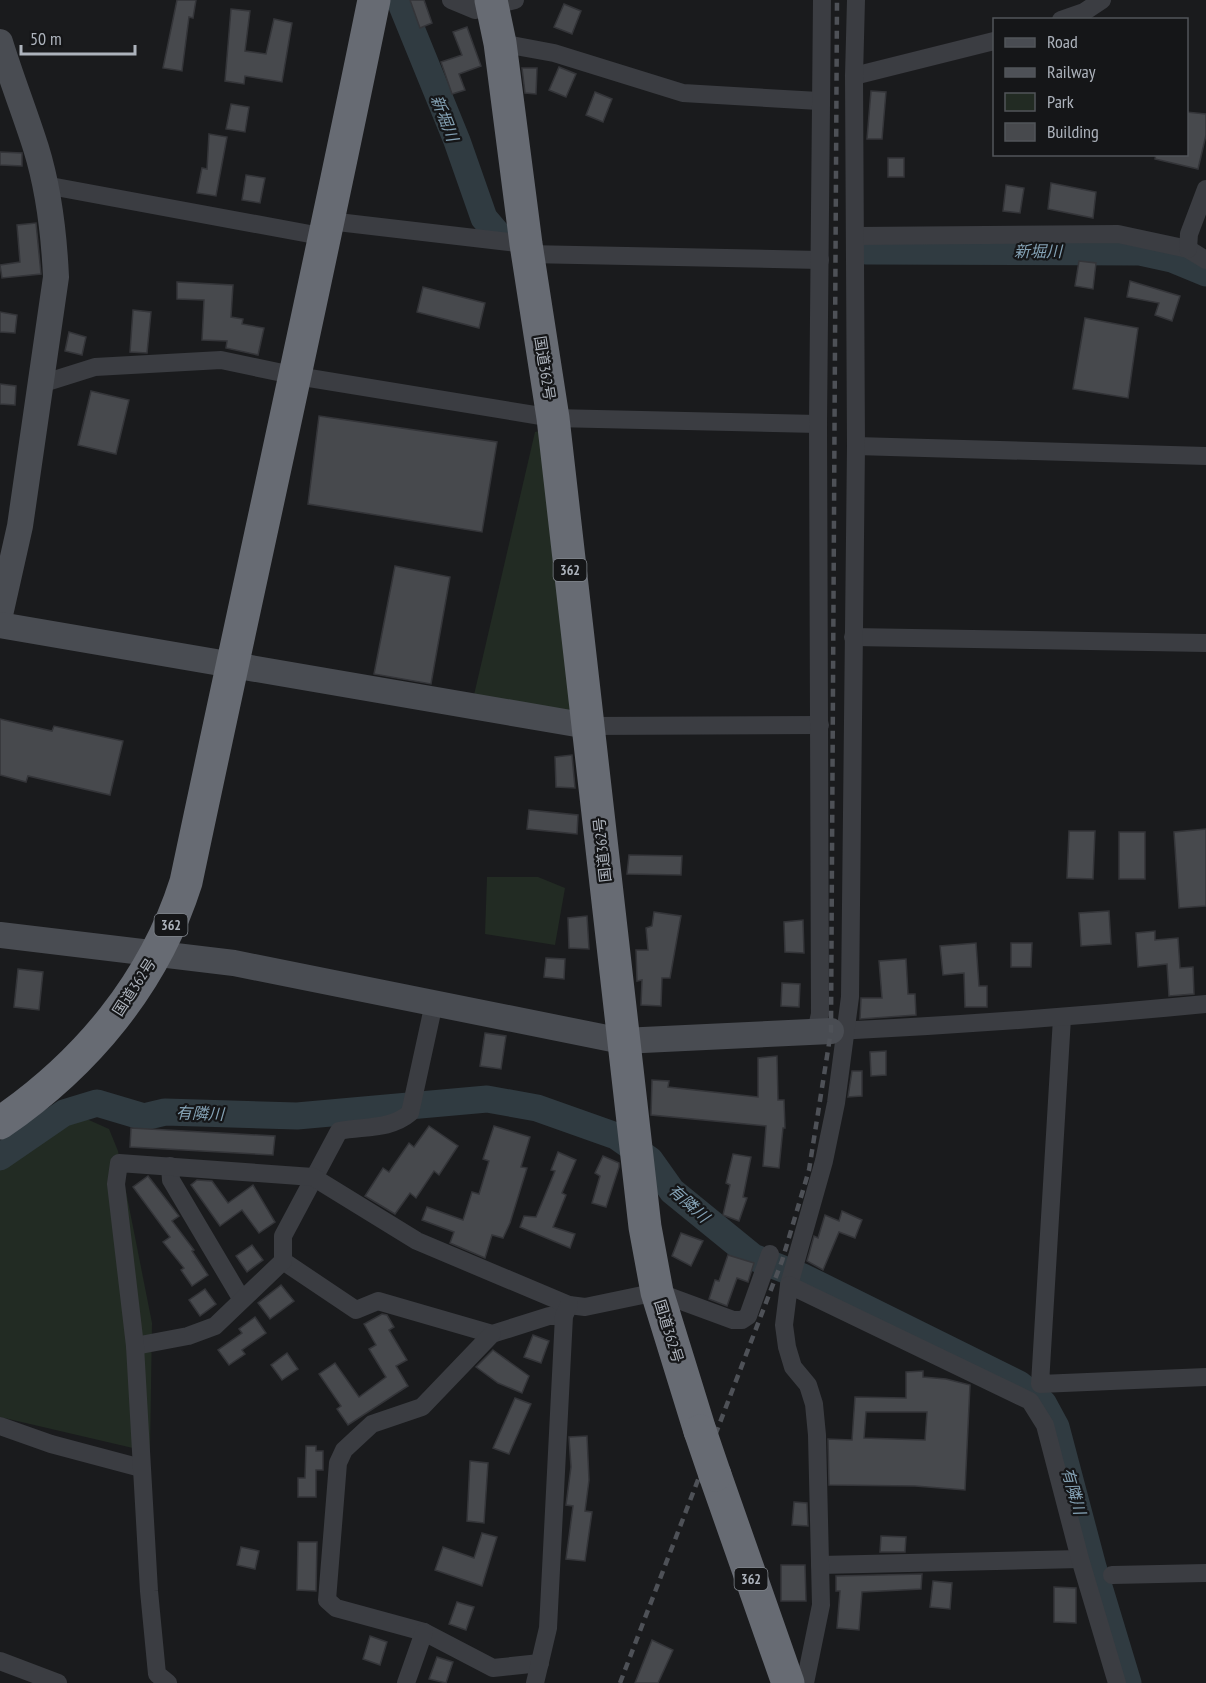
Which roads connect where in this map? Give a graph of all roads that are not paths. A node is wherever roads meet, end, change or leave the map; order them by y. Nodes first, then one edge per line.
1 (374, 0) edge
2 (451, 0) edge
3 (822, 0) edge
4 (856, 0) edge
5 (1102, 0) edge
6 (500, 2) edge
7 (1067, 18) edge
8 (993, 41) edge
9 (0, 42) edge
10 (500, 43) junction
11 (854, 76) junction
12 (819, 101) junction
13 (45, 185) junction
14 (1206, 189) edge
15 (327, 229) junction
16 (856, 236) junction
17 (526, 249) junction
18 (1188, 249) junction
19 (820, 260) junction
20 (1206, 261) edge
21 (297, 376) junction
22 (41, 384) junction
23 (553, 418) junction
24 (818, 424) junction
25 (856, 446) junction
26 (1206, 456) edge
27 (0, 615) edge
28 (0, 626) edge
29 (853, 637) junction
30 (1206, 643) edge
31 (230, 667) junction
32 (820, 725) junction
33 (588, 726) junction
34 (0, 936) edge
35 (156, 954) junction
36 (434, 1003) junction
37 (1206, 1004) edge
38 (1062, 1018) junction
39 (831, 1031) junction
40 (622, 1041) junction
41 (0, 1123) edge
42 (170, 1166) junction
43 (314, 1177) junction
44 (283, 1261) junction
45 (767, 1263) dead end
46 (789, 1285) junction
47 (657, 1292) junction
48 (242, 1300) junction
49 (567, 1310) junction
50 (492, 1334) junction
51 (135, 1346) junction
52 (1206, 1377) edge
53 (1037, 1392) junction
54 (0, 1426) edge
55 (141, 1468) junction
56 (1080, 1559) junction
57 (820, 1565) junction
58 (1206, 1573) edge
59 (1112, 1575) dead end
60 (424, 1632) junction
61 (0, 1661) edge
62 (540, 1663) junction
63 (58, 1683) edge
64 (166, 1683) edge
65 (406, 1683) edge
66 (535, 1683) edge
67 (788, 1683) edge
68 (805, 1683) edge
69 (1117, 1683) edge

1 - 15 highway, 国道362号 / 362
2 - 6 street
3 - 12 street
4 - 11 street
5 - 7 street
6 - 10 highway, 国道362号 / 362
8 - 11 street
9 - 13 street
10 - 12 street
10 - 17 highway, 国道362号 / 362
11 - 16 street
12 - 19 street
13 - 15 street
13 - 22 street
14 - 18 street
15 - 17 street
15 - 21 highway, 国道362号 / 362
16 - 18 street
16 - 25 street
17 - 19 street
17 - 23 highway, 国道362号 / 362
18 - 20 street
19 - 24 street
21 - 22 street
21 - 23 street
21 - 31 highway, 国道362号 / 362
22 - 27 street
23 - 24 street
23 - 33 highway, 国道362号 / 362
24 - 32 street
25 - 26 street
25 - 29 street
28 - 31 street
29 - 30 street
29 - 39 street
31 - 33 street
31 - 35 highway, 国道362号 / 362
32 - 33 street
32 - 39 street
33 - 40 highway, 国道362号 / 362
34 - 35 street
35 - 36 street
35 - 41 highway, 国道362号 / 362
36 - 40 street
36 - 43 street
37 - 38 street
38 - 39 street
38 - 53 street
39 - 40 street
39 - 46 street
40 - 47 highway, 国道362号 / 362
42 - 43 street
42 - 48 street
42 - 51 street
43 - 44 street
43 - 49 street
44 - 48 street
44 - 50 street
45 - 47 street
46 - 53 street
46 - 57 street
47 - 49 street
47 - 67 highway, 国道362号 / 362, bridge
48 - 51 street
49 - 50 street
49 - 62 street
50 - 60 street
51 - 55 street
52 - 53 street
53 - 56 street
54 - 55 street
55 - 64 street
56 - 57 street
56 - 69 street
57 - 68 street
58 - 59 street
60 - 62 street
60 - 65 street
61 - 63 street
62 - 66 street

